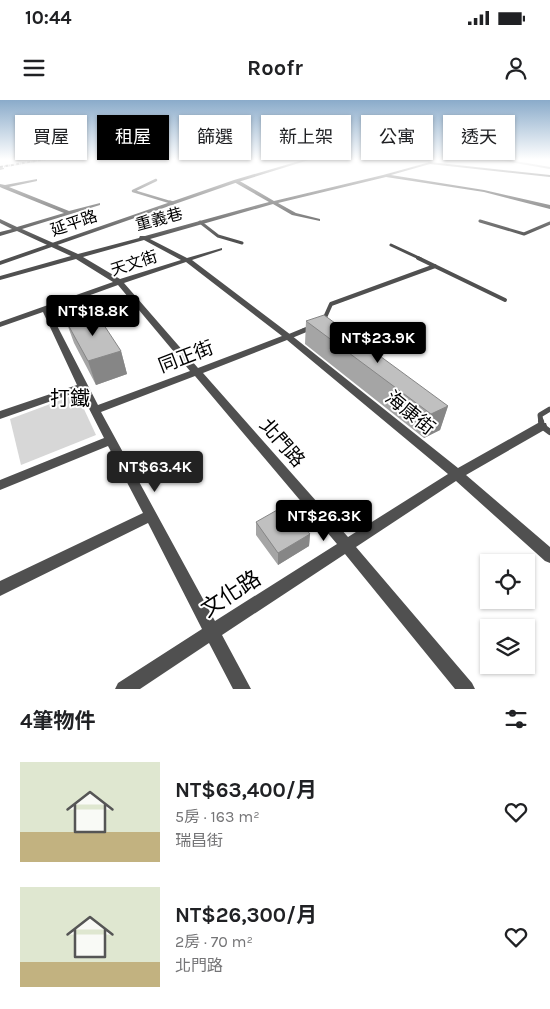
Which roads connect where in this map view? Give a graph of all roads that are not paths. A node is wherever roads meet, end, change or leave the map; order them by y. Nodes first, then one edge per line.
1 (142, 186) edge
2 (220, 186) edge
3 (250, 186) edge
4 (340, 186) edge
5 (454, 186) edge
6 (2, 187) edge
7 (275, 202) junction
8 (173, 203) junction
9 (98, 204) dead end
10 (550, 207) edge
11 (69, 213) junction
12 (318, 220) dead end
13 (0, 221) edge
14 (480, 221) dead end
15 (200, 222) junction
16 (550, 224) edge
17 (16, 229) junction
18 (0, 234) edge
19 (142, 237) junction
20 (242, 243) dead end
21 (50, 245) junction
22 (391, 245) dead end
23 (220, 249) dead end
24 (76, 256) junction
25 (187, 260) junction
26 (0, 262) edge
27 (435, 266) junction
28 (0, 278) edge
29 (119, 282) junction
30 (505, 300) dead end
31 (45, 309) junction
32 (0, 325) edge
33 (288, 337) junction
34 (196, 372) junction
35 (83, 386) junction
36 (550, 409) edge
37 (96, 410) junction
38 (0, 415) edge
39 (546, 429) edge
40 (111, 440) junction
41 (457, 474) junction
42 (0, 485) edge
43 (151, 515) junction
44 (346, 545) junction
45 (550, 556) edge
46 (0, 589) edge
47 (212, 631) junction
48 (124, 689) edge
49 (242, 689) edge
50 (466, 689) edge

1 - 8 lane
2 - 8 street, 延平路
3 - 7 street
4 - 7 street, 重義巷
5 - 10 street, 重義巷
6 - 11 street
7 - 12 street
7 - 15 street, 重義巷
8 - 21 street, 延平路
9 - 11 street
11 - 17 street
13 - 17 street, 北門路
14 - 16 lane
15 - 19 street, 重義巷
15 - 20 lane
17 - 18 street
17 - 21 street, 北門路
19 - 24 street, 重義巷
19 - 25 street, 海康街
21 - 24 street, 北門路
21 - 26 street, 延平路
22 - 27 lane
23 - 25 street, 天文街
24 - 28 street, 重義巷
24 - 29 street, 北門路
25 - 29 street, 天文街
25 - 33 street, 海康街
27 - 30 lane
27 - 33 lane
29 - 31 street, 天文街
29 - 34 street, 北門路
31 - 32 street, 天文街
31 - 35 street
33 - 34 street, 同正街
33 - 41 street, 海康街
34 - 37 street, 同正街
34 - 44 street, 北門路
35 - 37 street
35 - 38 street
36 - 39 lane
37 - 40 street
39 - 41 street, 文化路
40 - 42 street
40 - 43 street
41 - 44 street, 文化路
41 - 45 street, 海康街
43 - 46 street
43 - 47 street
44 - 47 street, 文化路
44 - 50 street, 北門路
47 - 48 street, 文化路
47 - 49 street

